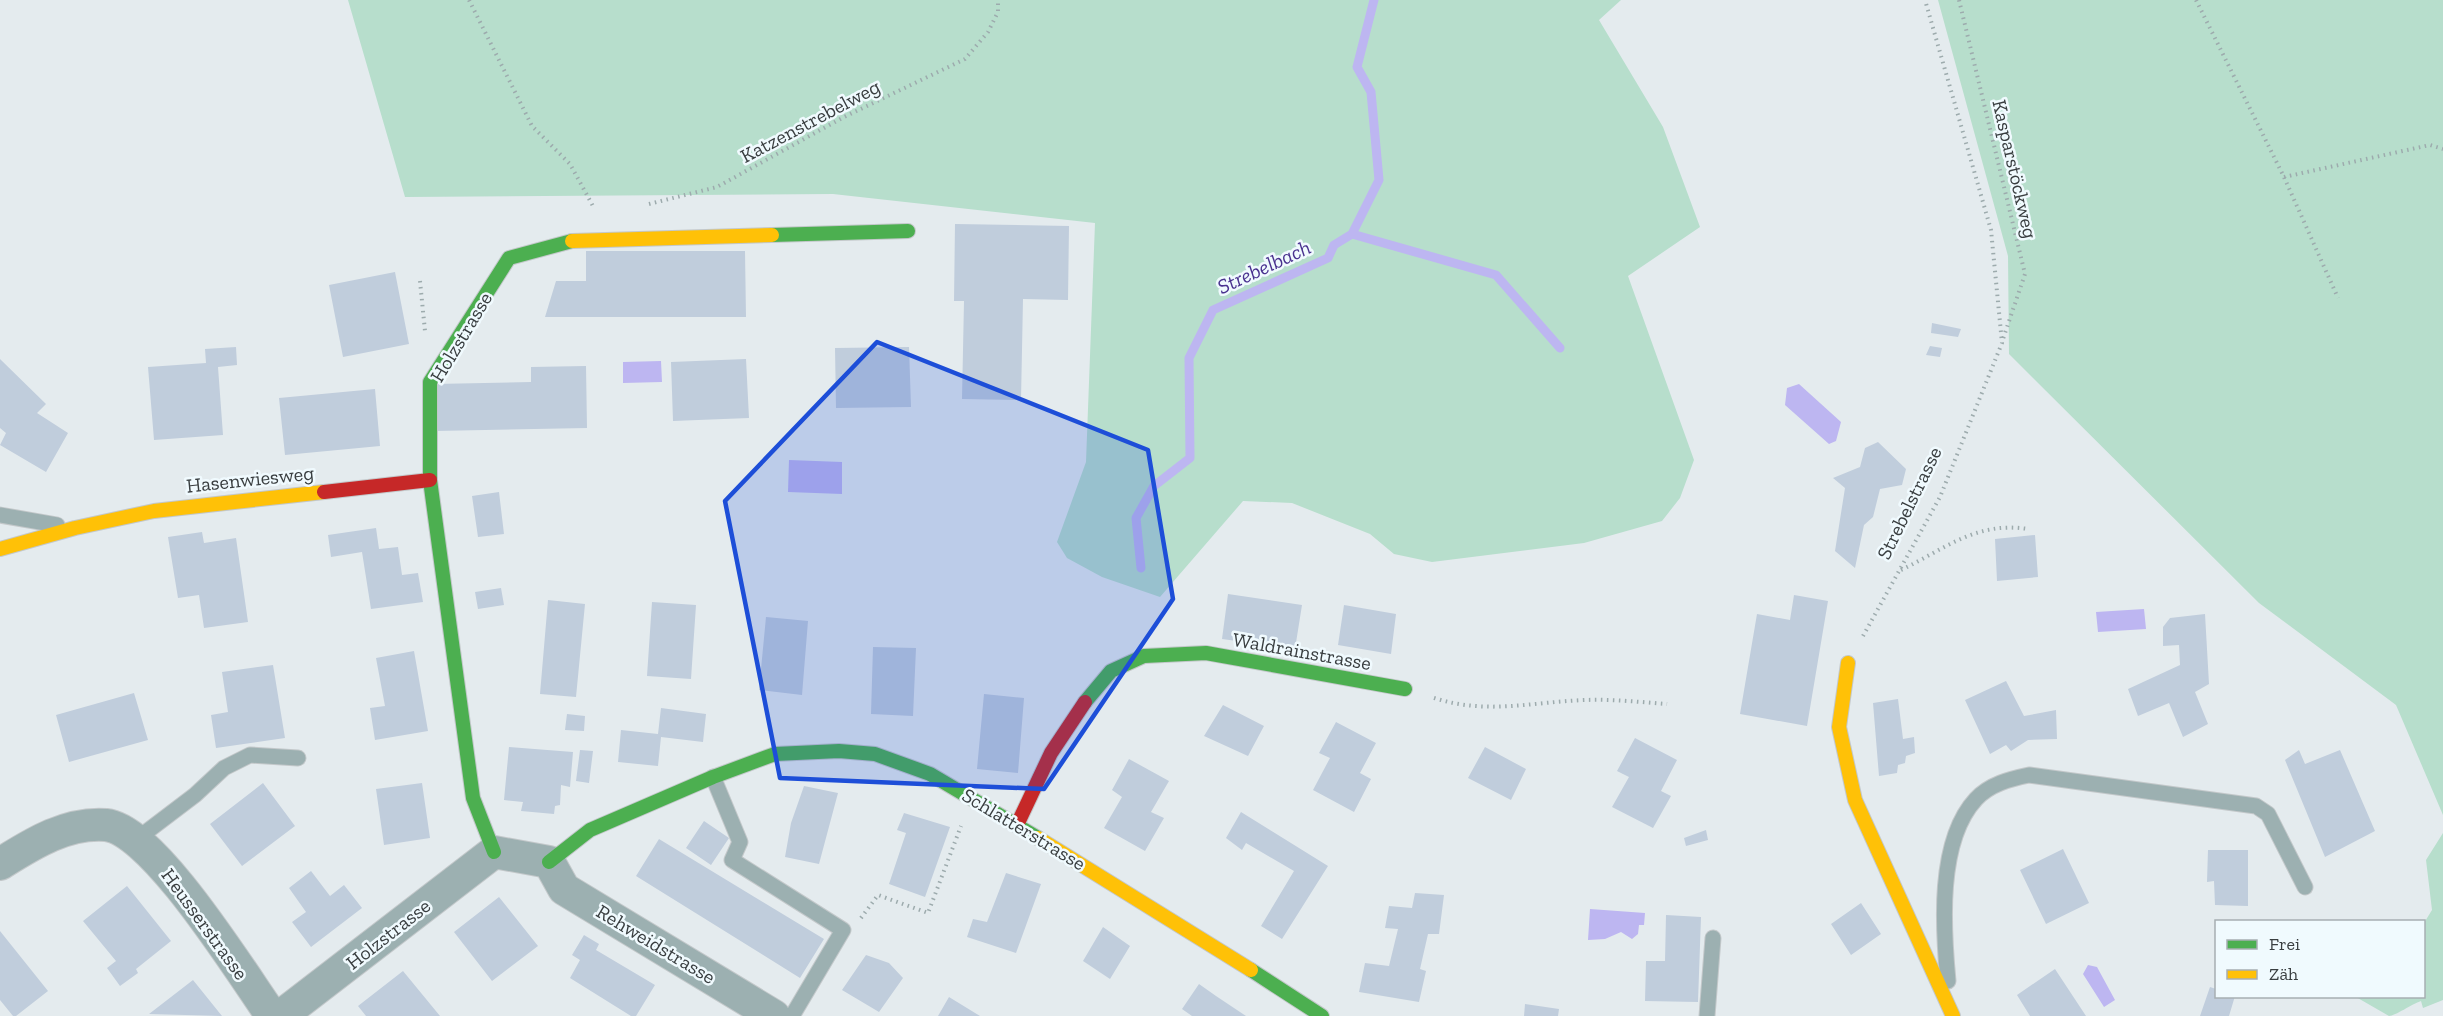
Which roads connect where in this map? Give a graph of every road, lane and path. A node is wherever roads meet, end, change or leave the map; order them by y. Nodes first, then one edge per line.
1 (469, 0) edge
2 (998, 0) edge
3 (1925, 0) edge
4 (1959, 0) edge
5 (2196, 0) edge
6 (2443, 149) edge
7 (2284, 177) junction
8 (642, 206) dead end
9 (599, 216) dead end
10 (908, 231) dead end
11 (2338, 298) dead end
12 (2002, 343) junction
13 (430, 480) junction
14 (0, 515) edge
15 (75, 528) junction
16 (2028, 529) dead end
17 (0, 549) edge
18 (1900, 571) junction
19 (1848, 663) joint
20 (1405, 689) joint
21 (1667, 704) dead end
22 (298, 758) dead end
23 (713, 777) junction
24 (963, 822) dead end
25 (1017, 825) junction
26 (137, 839) junction
27 (494, 852) junction
28 (549, 862) junction
29 (0, 864) edge
30 (2305, 887) dead end
31 (843, 930) junction
32 (1713, 938) dead end
33 (1952, 1012) edge
34 (1310, 1013) edge
35 (272, 1016) edge
36 (281, 1016) edge
37 (774, 1016) edge
38 (792, 1016) edge
39 (1707, 1016) edge

1 - 9 path
2 - 8 path, Katzenstrebelweg
3 - 12 path, Strebelstrasse
4 - 12 path, Kasparstöckweg
5 - 7 path
6 - 7 path
7 - 11 path
10 - 13 street, Holzstrasse
12 - 18 path, Strebelstrasse
13 - 15 street, Hasenwiesweg
13 - 27 street, Holzstrasse
14 - 15 lane, Hasenwiesweg
15 - 17 street, Hasenwiesweg
16 - 18 path
18 - 19 path, Strebelstrasse
19 - 33 street
20 - 21 path
20 - 25 street, Waldrainstrasse
22 - 26 lane
23 - 25 street, Schlatterstrasse
23 - 28 street, Schlatterstrasse
23 - 31 lane
24 - 31 path
25 - 34 street, Schlatterstrasse
26 - 29 street, Heusserstrasse
26 - 35 street, Heusserstrasse
27 - 28 street
27 - 36 street, Holzstrasse
28 - 37 street, Rehweidstrasse
30 - 33 lane
31 - 38 lane
32 - 39 lane

